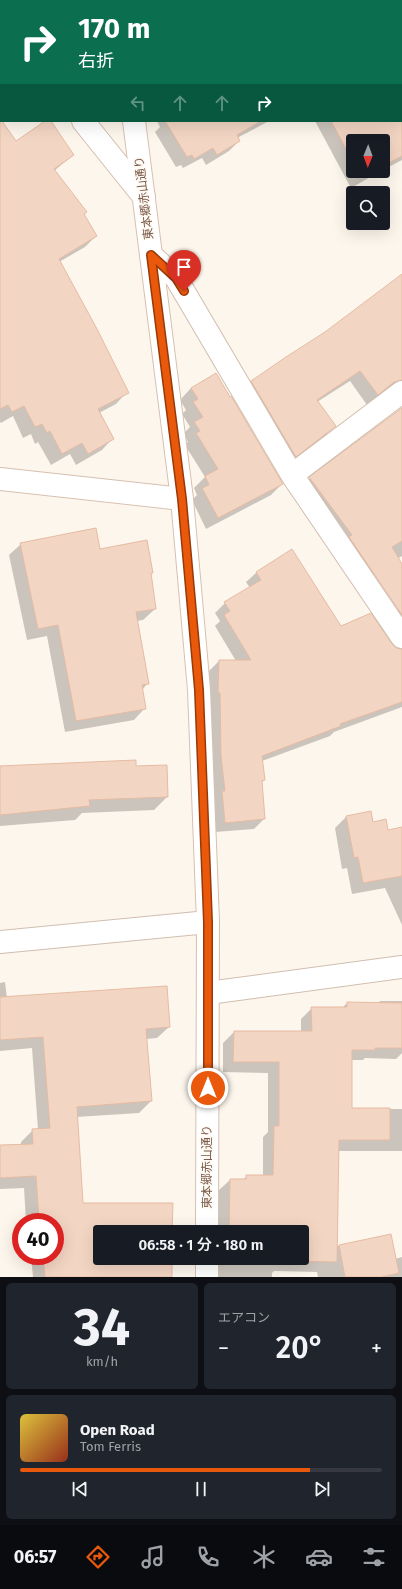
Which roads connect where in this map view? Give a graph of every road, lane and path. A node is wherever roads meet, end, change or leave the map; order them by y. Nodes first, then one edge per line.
1 (84, 122) edge
2 (134, 122) edge
3 (144, 197) junction
4 (151, 255) junction
5 (402, 392) edge
6 (292, 475) junction
7 (0, 480) edge
8 (182, 499) junction
9 (402, 637) edge
10 (208, 922) junction
11 (0, 942) edge
12 (402, 967) edge
13 (208, 993) junction
14 (207, 1225) edge
15 (207, 1265) edge
16 (207, 1277) edge

1 - 3 street
2 - 3 street, 東本郷赤山通り
3 - 4 street, 東本郷赤山通り
4 - 6 street
4 - 8 street, 東本郷赤山通り
5 - 6 street
6 - 9 street
7 - 8 street
8 - 10 street, 東本郷赤山通り
10 - 11 street
10 - 13 street, 東本郷赤山通り
12 - 13 street
13 - 14 street, 東本郷赤山通り
15 - 16 street

